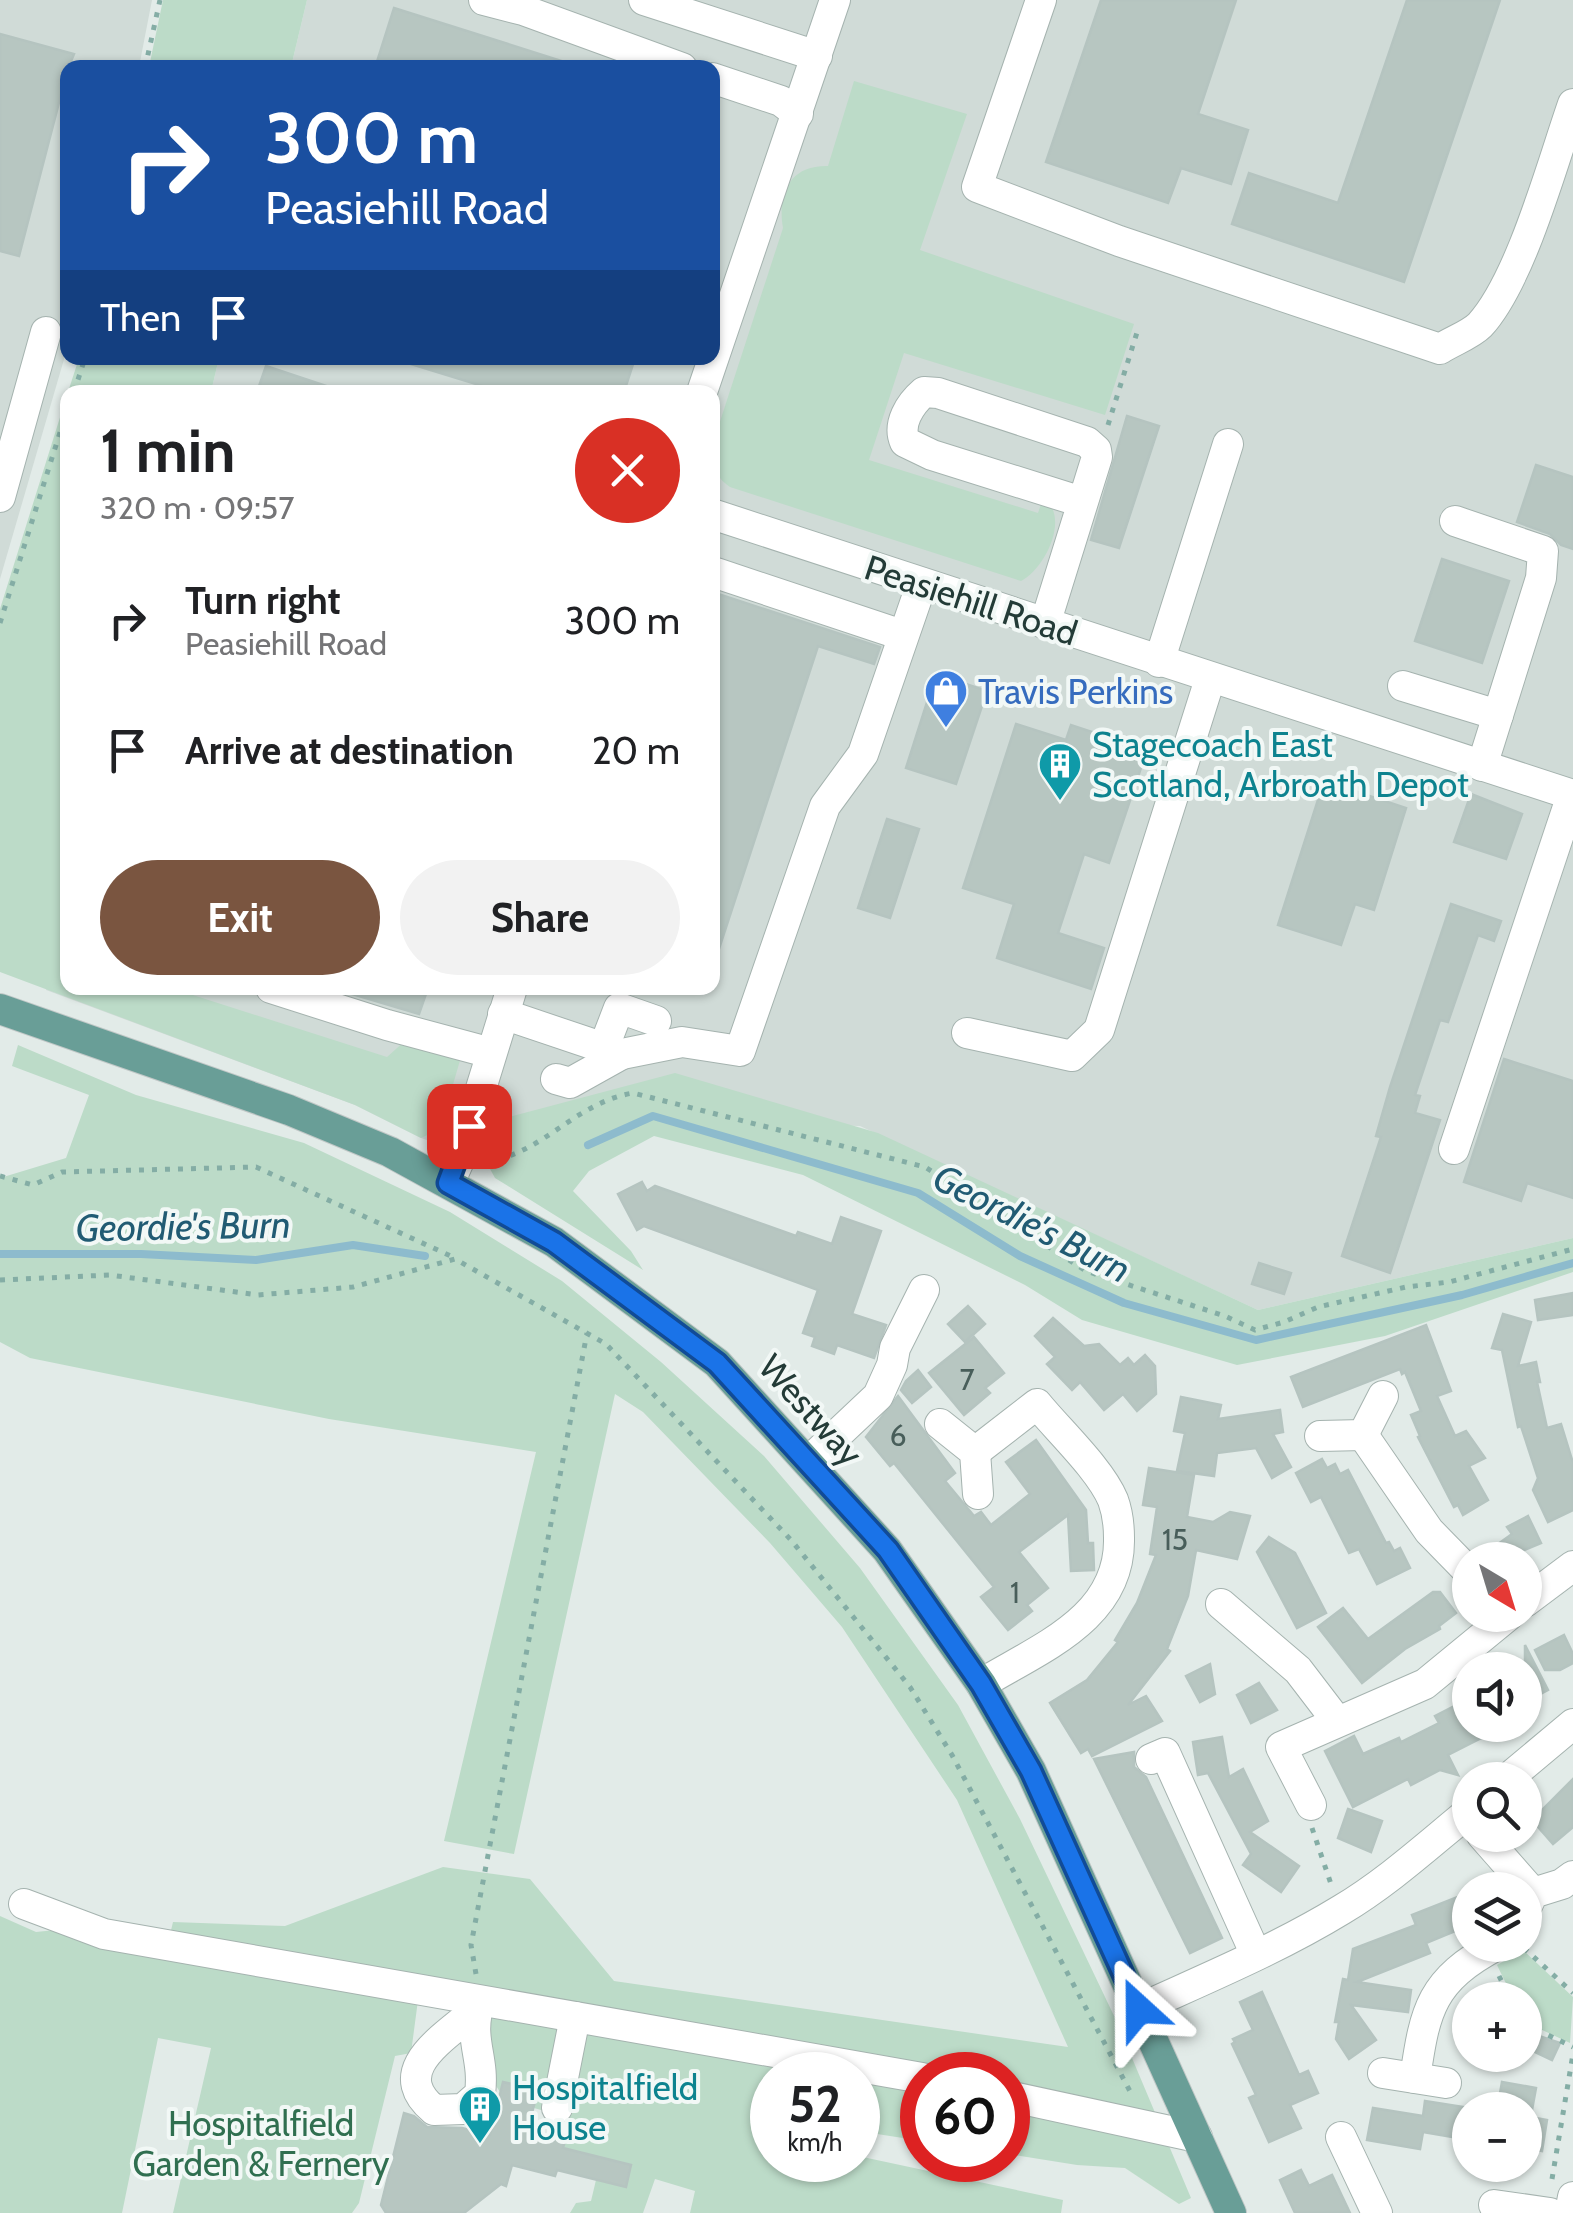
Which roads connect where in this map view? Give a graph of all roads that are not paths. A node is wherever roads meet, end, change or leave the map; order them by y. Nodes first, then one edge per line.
1 (484, 0) edge
2 (644, 0) edge
3 (834, 0) edge
4 (1042, 0) edge
5 (817, 56) junction
6 (660, 60) edge
7 (720, 81) edge
8 (802, 101) junction
9 (1573, 104) edge
10 (46, 332) dead end
11 (720, 340) edge
12 (1228, 444) dead end
13 (0, 497) edge
14 (1082, 502) junction
15 (720, 517) edge
16 (1455, 521) dead end
17 (720, 574) edge
18 (922, 583) junction
19 (1045, 624) junction
20 (902, 635) junction
21 (1158, 662) junction
22 (1210, 678) junction
23 (1403, 686) dead end
24 (1498, 715) junction
25 (1482, 766) junction
26 (1573, 795) edge
27 (293, 995) edge
28 (502, 996) edge
29 (0, 1009) edge
30 (656, 1021) dead end
31 (967, 1033) dead end
32 (613, 1050) junction
33 (491, 1053) junction
34 (556, 1079) dead end
35 (1454, 1149) dead end
36 (453, 1173) junction
37 (924, 1290) dead end
38 (1383, 1396) dead end
39 (940, 1424) dead end
40 (1363, 1435) junction
41 (1320, 1436) dead end
42 (975, 1452) junction
43 (808, 1462) junction
44 (978, 1494) dead end
45 (1452, 1555) edge
46 (1570, 1575) edge
47 (1542, 1592) edge
48 (1220, 1604) dead end
49 (1489, 1632) edge
50 (981, 1684) junction
51 (1337, 1721) junction
52 (1573, 1724) edge
53 (1151, 1759) dead end
54 (1528, 1762) edge
55 (1311, 1805) road end
56 (1452, 1834) edge
57 (1573, 1876) edge
58 (1542, 1894) edge
59 (24, 1904) dead end
60 (1256, 1954) junction
61 (1472, 1962) edge
62 (1139, 2009) junction
63 (575, 2017) junction
64 (1382, 2072) dead end
65 (900, 2074) edge
66 (1415, 2078) junction
67 (1446, 2083) dead end
68 (1030, 2101) edge
69 (556, 2108) dead end
70 (1197, 2137) junction
71 (1341, 2137) dead end
72 (1572, 2200) edge
73 (1494, 2204) dead end
74 (1232, 2213) edge
75 (1377, 2213) edge
76 (1550, 2213) edge
77 (1570, 2213) edge

1 - 6 street
2 - 5 street
3 - 5 street
4 - 9 street
5 - 8 street
7 - 8 street
8 - 11 street
10 - 13 street
12 - 21 street
14 - 14 street
14 - 19 street
15 - 18 street, Peasiehill Road
16 - 24 street
17 - 20 street
18 - 19 street, Peasiehill Road
18 - 20 street
19 - 21 street, Peasiehill Road
20 - 32 street
21 - 22 street, Peasiehill Road
22 - 25 street, Peasiehill Road
22 - 31 street
23 - 24 street
24 - 25 street
25 - 26 street, Peasiehill Road
26 - 35 street
27 - 33 street
28 - 32 street
28 - 33 street
29 - 36 main road, Westway
30 - 32 street
32 - 34 street
33 - 36 street
36 - 43 main road, Westway
37 - 43 street
38 - 40 street
39 - 42 street
40 - 41 street
40 - 45 street
42 - 44 street
42 - 50 street
43 - 50 main road, Westway
46 - 47 street
48 - 51 street
49 - 51 street
50 - 62 main road, Westway
51 - 55 street
52 - 54 street
53 - 60 street
56 - 60 street
57 - 58 street
59 - 63 street
60 - 62 street
61 - 66 street
62 - 70 main road, Westway
63 - 65 street
63 - 69 street
64 - 66 street
66 - 67 street
68 - 70 street
70 - 74 main road, Westway
71 - 75 street
72 - 77 street
73 - 76 street

